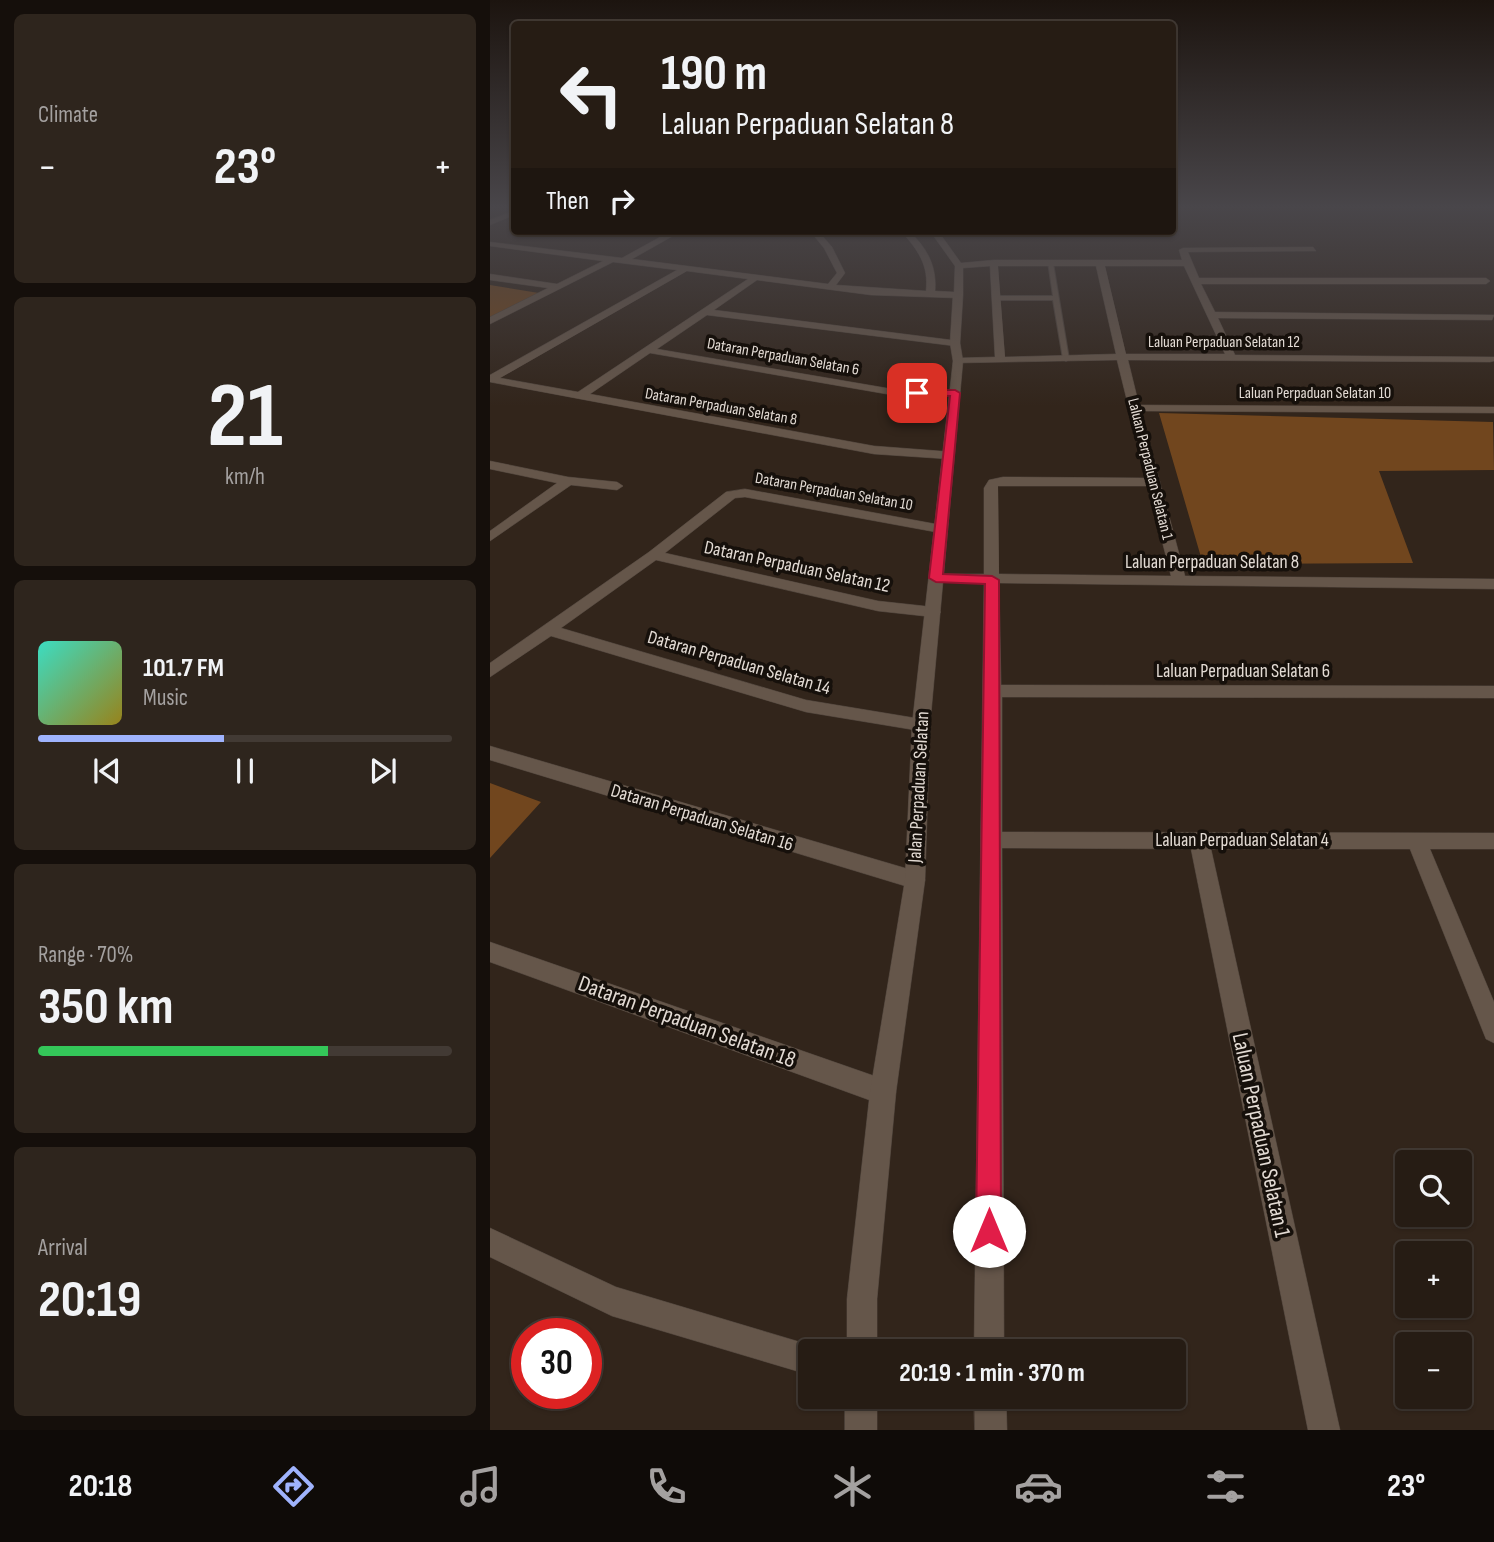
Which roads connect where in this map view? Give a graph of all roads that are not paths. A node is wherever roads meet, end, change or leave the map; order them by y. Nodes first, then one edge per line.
1 (587, 273) edge
2 (678, 273) edge
3 (711, 273) edge
4 (841, 273) edge
5 (931, 273) edge
6 (959, 273) edge
7 (995, 273) edge
8 (1052, 273) edge
9 (1102, 273) edge
10 (1191, 273) edge
11 (490, 277) edge
12 (754, 279) junction
13 (1195, 281) junction
14 (1486, 281) dead end
15 (831, 286) junction
16 (559, 287) junction
17 (930, 294) junction
18 (958, 295) junction
19 (998, 298) junction
20 (1056, 298) junction
21 (707, 312) junction
22 (1212, 315) junction
23 (1492, 317) dead end
24 (490, 321) edge
25 (648, 350) junction
26 (957, 352) junction
27 (1121, 357) junction
28 (1232, 358) junction
29 (1066, 359) junction
30 (1490, 359) dead end
31 (1000, 360) junction
32 (490, 379) edge
33 (955, 393) junction
34 (578, 397) junction
35 (1136, 408) junction
36 (1494, 410) edge
37 (949, 455) junction
38 (490, 466) edge
39 (568, 481) junction
40 (1154, 482) junction
41 (617, 486) dead end
42 (941, 529) junction
43 (490, 537) edge
44 (654, 555) junction
45 (936, 578) junction
46 (992, 580) junction
47 (1179, 580) junction
48 (1491, 584) edge
49 (933, 612) junction
50 (549, 630) junction
51 (490, 671) edge
52 (993, 691) junction
53 (1494, 692) edge
54 (921, 725) junction
55 (490, 753) edge
56 (990, 839) junction
57 (1199, 840) junction
58 (1416, 840) junction
59 (1494, 841) edge
60 (915, 880) junction
61 (490, 952) edge
62 (1494, 1031) edge
63 (883, 1092) junction
64 (490, 1242) edge
65 (862, 1339) edge
66 (989, 1339) edge
67 (798, 1356) edge
68 (862, 1409) edge
69 (990, 1409) edge
70 (861, 1430) edge
71 (991, 1430) edge
72 (1324, 1430) edge

1 - 16 street
2 - 32 street
3 - 12 street
4 - 15 street
5 - 17 street
6 - 18 street, Jalan Perpaduan Selatan
7 - 19 street
8 - 20 lane
9 - 27 street, Laluan Perpaduan Selatan 1
10 - 13 street
11 - 16 street
12 - 15 street
12 - 21 street
13 - 14 street
13 - 22 street
15 - 17 street
16 - 24 street
17 - 18 street
18 - 26 street, Jalan Perpaduan Selatan
19 - 20 lane
19 - 31 street
20 - 29 lane
21 - 25 street
21 - 26 street, Laluan Perpaduan Selatan 12
22 - 23 street
22 - 28 street
25 - 33 street, Dataran Perpaduan Selatan 6
25 - 34 street
26 - 31 street, Laluan Perpaduan Selatan 12
26 - 33 street, Jalan Perpaduan Selatan
27 - 28 street, Laluan Perpaduan Selatan 12
27 - 29 street, Laluan Perpaduan Selatan 12
27 - 35 street, Laluan Perpaduan Selatan 1
28 - 30 street, Laluan Perpaduan Selatan 12
29 - 31 street, Laluan Perpaduan Selatan 12
32 - 34 street, Dataran Perpaduan Selatan 8
33 - 37 street, Jalan Perpaduan Selatan
34 - 37 street, Dataran Perpaduan Selatan 8
35 - 36 street, Laluan Perpaduan Selatan 10
35 - 40 street, Laluan Perpaduan Selatan 1
37 - 42 street, Jalan Perpaduan Selatan
38 - 39 street
39 - 41 street
39 - 43 street
40 - 46 street
40 - 47 street, Laluan Perpaduan Selatan 1
42 - 44 street, Dataran Perpaduan Selatan 10
42 - 45 street, Jalan Perpaduan Selatan
44 - 49 street, Dataran Perpaduan Selatan 12
44 - 50 street
45 - 46 street, Laluan Perpaduan Selatan 8
45 - 49 street, Jalan Perpaduan Selatan
46 - 47 street, Laluan Perpaduan Selatan 8
46 - 52 street
47 - 48 street, Laluan Perpaduan Selatan 8
49 - 54 street, Jalan Perpaduan Selatan
50 - 51 street
50 - 54 street, Dataran Perpaduan Selatan 14
52 - 53 street, Laluan Perpaduan Selatan 6
52 - 56 street
54 - 60 street, Jalan Perpaduan Selatan
55 - 60 street, Dataran Perpaduan Selatan 16
56 - 57 street, Laluan Perpaduan Selatan 4
56 - 66 street
57 - 58 street, Laluan Perpaduan Selatan 4
57 - 72 street, Laluan Perpaduan Selatan 1
58 - 59 street, Laluan Perpaduan Selatan 4
58 - 62 street
60 - 63 street, Jalan Perpaduan Selatan
61 - 63 street, Dataran Perpaduan Selatan 18
63 - 65 street, Jalan Perpaduan Selatan
64 - 67 street
68 - 70 street
69 - 71 street

